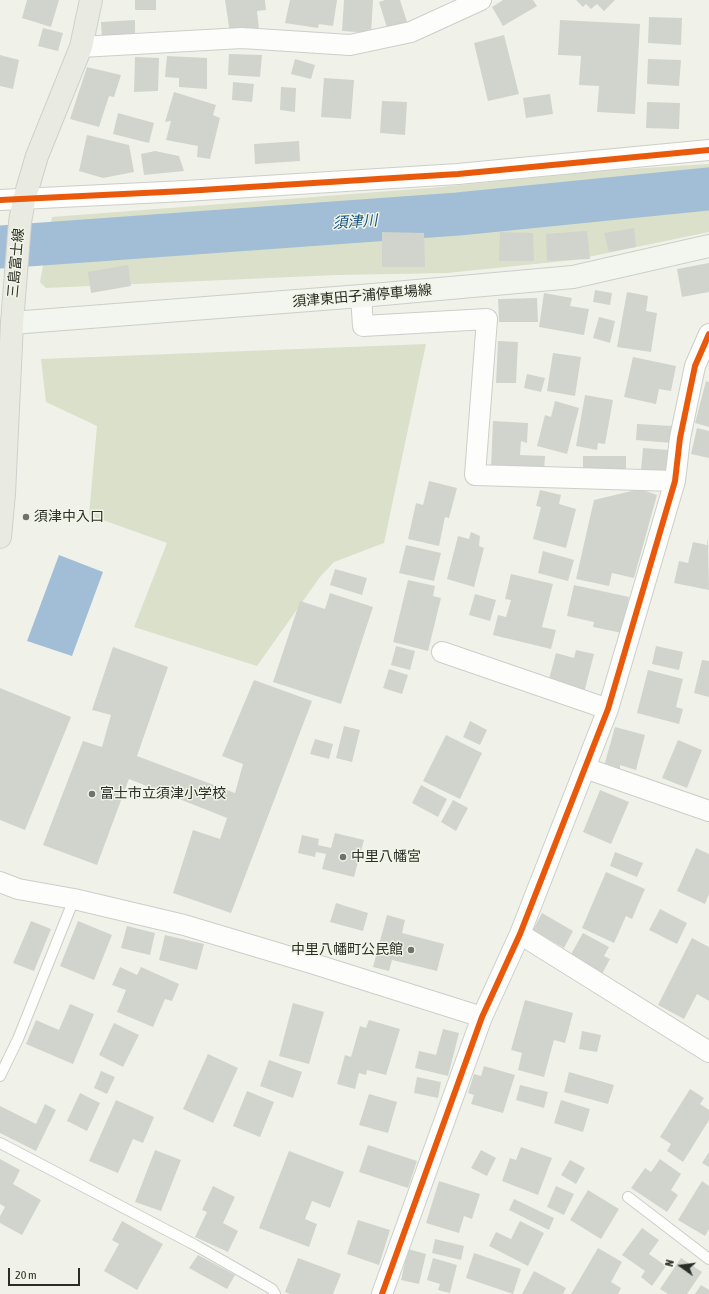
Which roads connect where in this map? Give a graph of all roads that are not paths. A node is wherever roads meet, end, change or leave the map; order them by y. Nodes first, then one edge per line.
1 (91, 0) edge
2 (481, 0) edge
3 (80, 46) junction
4 (709, 150) edge
5 (0, 200) edge
6 (24, 200) junction
7 (709, 246) edge
8 (361, 296) junction
9 (12, 323) junction
10 (709, 334) edge
11 (702, 367) edge
12 (676, 481) junction
13 (0, 537) edge
14 (442, 652) dead end
15 (608, 709) junction
16 (585, 768) junction
17 (709, 811) edge
18 (0, 882) edge
19 (74, 899) junction
20 (520, 934) junction
21 (482, 1017) junction
22 (709, 1052) edge
23 (0, 1076) edge
24 (0, 1143) edge
25 (628, 1197) dead end
26 (709, 1259) edge
27 (275, 1294) edge
28 (382, 1294) edge

1 - 3 main road, 三島富士線
2 - 3 street
3 - 6 main road, 三島富士線
4 - 6 street
5 - 6 street
6 - 9 main road, 三島富士線
7 - 8 main road, 須津東田子浦停車場線
8 - 9 main road, 須津東田子浦停車場線
8 - 12 street
9 - 13 main road, 三島富士線
10 - 11 street
11 - 12 street
12 - 15 street
14 - 15 street
15 - 16 street
16 - 17 street
16 - 20 street
18 - 19 street
19 - 21 street
19 - 23 lane
20 - 21 street
20 - 22 street
21 - 28 street
24 - 27 lane
25 - 26 lane

